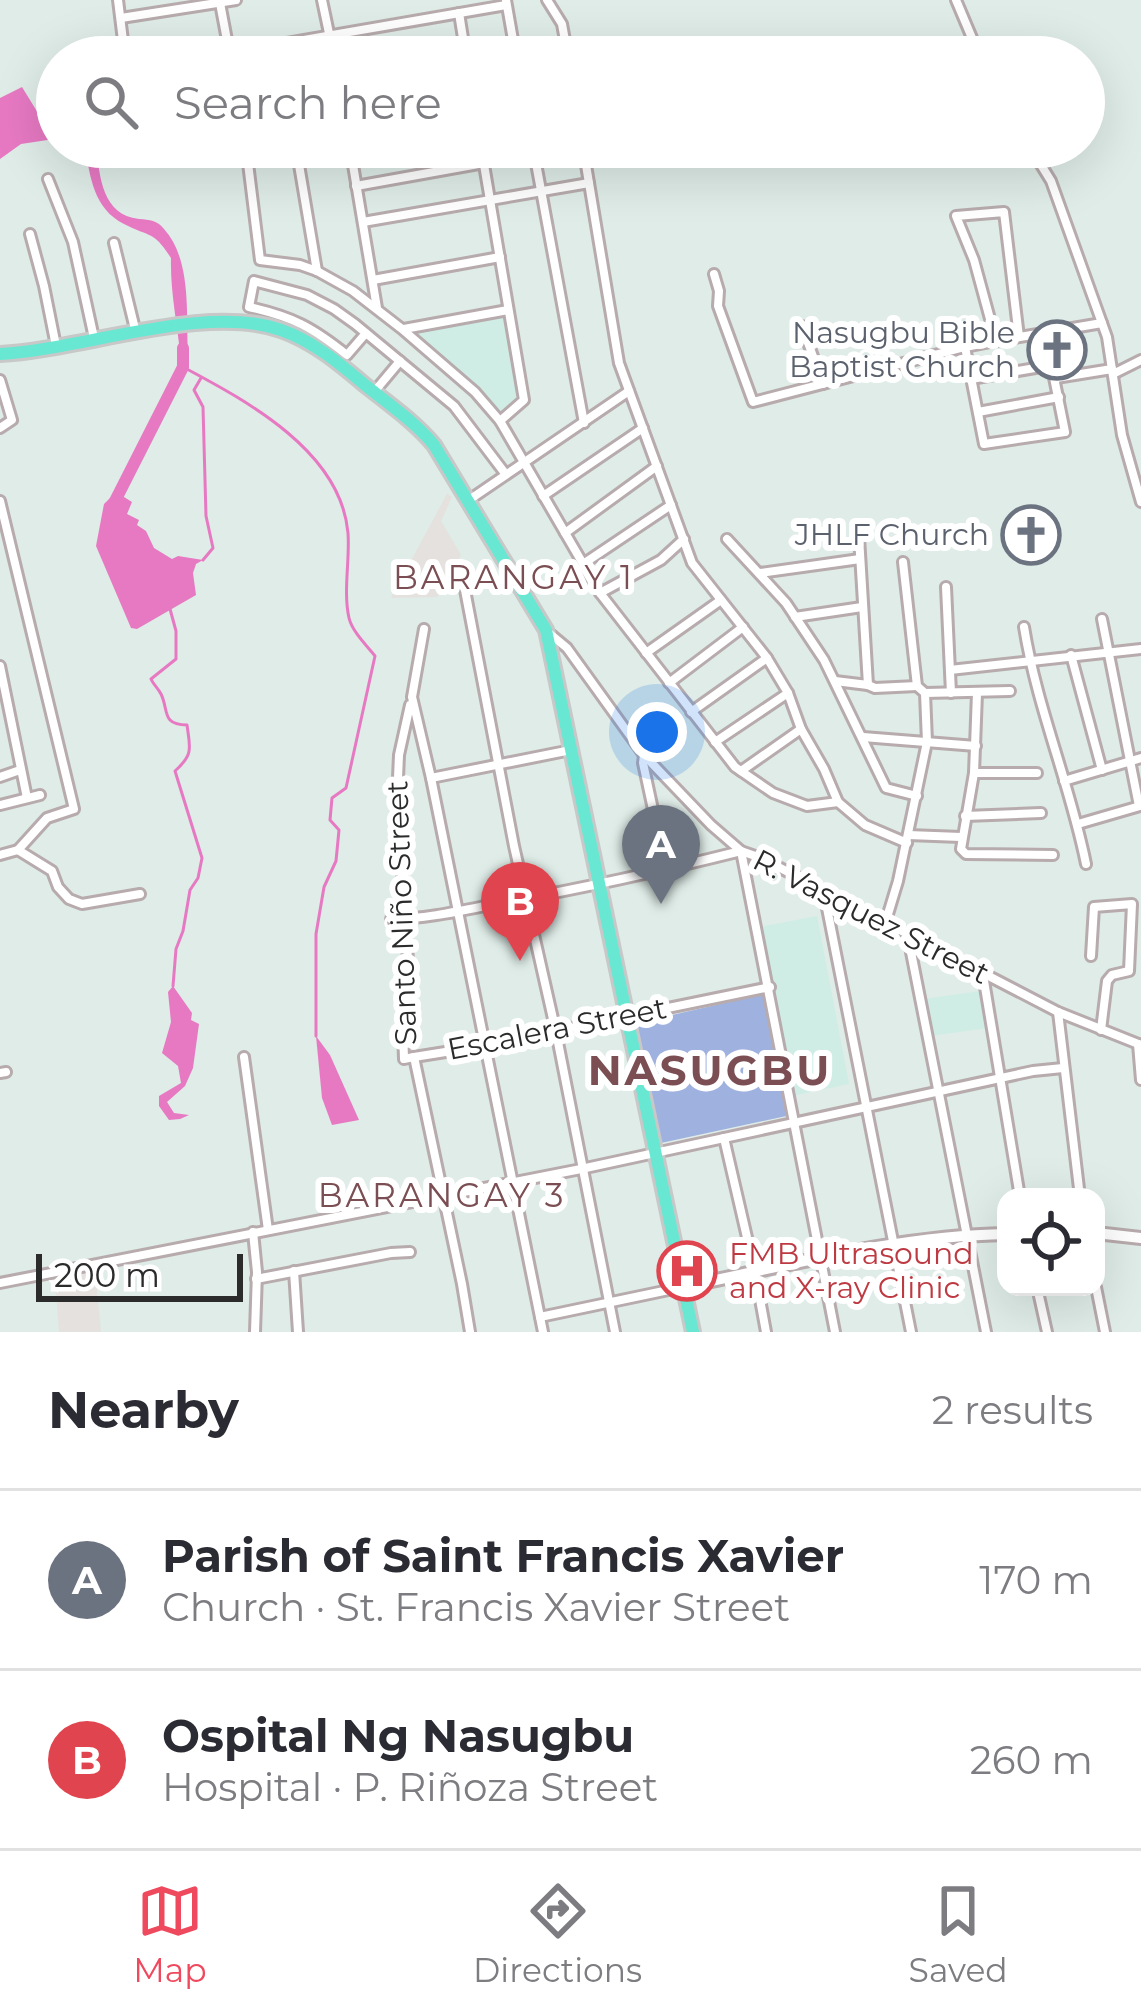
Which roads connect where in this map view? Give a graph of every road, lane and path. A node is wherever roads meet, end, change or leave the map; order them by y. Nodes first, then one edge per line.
1 (118, 0) edge
2 (236, 0) edge
3 (322, 0) edge
4 (548, 0) edge
5 (956, 0) edge
6 (220, 3) junction
7 (506, 3) edge
8 (187, 4) edge
9 (459, 14) junction
10 (121, 18) junction
11 (123, 36) edge
12 (226, 36) edge
13 (331, 36) edge
14 (337, 36) edge
15 (463, 36) edge
16 (512, 36) edge
17 (564, 36) edge
18 (971, 36) edge
19 (249, 168) edge
20 (300, 168) edge
21 (354, 168) edge
22 (456, 168) edge
23 (485, 168) edge
24 (537, 168) edge
25 (586, 168) edge
26 (1043, 168) edge
27 (48, 179) dead end
28 (589, 183) junction
29 (356, 186) junction
30 (541, 191) junction
31 (490, 201) junction
32 (363, 222) junction
33 (30, 234) dead end
34 (114, 244) dead end
35 (500, 257) junction
36 (317, 271) junction
37 (714, 274) dead end
38 (373, 280) junction
39 (378, 309) junction
40 (508, 310) junction
41 (1102, 323) junction
42 (802, 326) dead end
43 (402, 329) junction
44 (136, 333) junction
45 (366, 333) junction
46 (1045, 333) junction
47 (1019, 338) junction
48 (94, 340) junction
49 (996, 341) junction
50 (56, 346) junction
51 (965, 347) junction
52 (0, 354) edge
53 (1141, 360) edge
54 (400, 361) junction
55 (1052, 365) junction
56 (1112, 372) junction
57 (971, 379) junction
58 (1056, 379) junction
59 (0, 380) edge
60 (823, 384) junction
61 (629, 391) junction
62 (374, 392) junction
63 (1059, 397) junction
64 (978, 412) junction
65 (500, 422) junction
66 (584, 423) junction
67 (0, 428) edge
68 (643, 428) junction
69 (523, 464) junction
70 (657, 466) junction
71 (504, 472) dead end
72 (543, 496) junction
73 (0, 501) edge
74 (468, 501) junction
75 (1141, 502) edge
76 (671, 505) junction
77 (565, 533) junction
78 (859, 537) dead end
79 (684, 539) junction
80 (727, 539) dead end
81 (860, 559) junction
82 (902, 562) dead end
83 (583, 564) junction
84 (759, 573) junction
85 (946, 587) dead end
86 (465, 590) dead end
87 (600, 593) junction
88 (721, 600) junction
89 (862, 607) junction
90 (795, 617) junction
91 (1102, 619) dead end
92 (743, 627) junction
93 (1024, 627) dead end
94 (424, 629) dead end
95 (546, 630) junction
96 (1141, 649) edge
97 (646, 653) junction
98 (1107, 653) junction
99 (1072, 655) junction
100 (767, 658) junction
101 (1029, 662) junction
102 (0, 666) edge
103 (950, 670) junction
104 (834, 681) junction
105 (669, 683) junction
106 (868, 685) junction
107 (921, 689) junction
108 (1010, 692) dead end
109 (788, 693) junction
110 (951, 693) junction
111 (977, 693) junction
112 (412, 697) junction
113 (692, 712) junction
114 (801, 729) junction
115 (861, 737) junction
116 (715, 742) junction
117 (927, 742) junction
118 (976, 746) junction
119 (571, 750) junction
120 (644, 755) junction
121 (1136, 760) edge
122 (500, 763) junction
123 (20, 770) junction
124 (1102, 770) junction
125 (741, 771) junction
126 (974, 773) junction
127 (1037, 773) dead end
128 (0, 777) edge
129 (431, 778) junction
130 (1064, 781) junction
131 (40, 795) dead end
132 (917, 796) junction
133 (27, 798) junction
134 (838, 802) junction
135 (0, 805) edge
136 (1140, 806) edge
137 (1041, 813) dead end
138 (965, 816) junction
139 (1078, 824) junction
140 (961, 837) junction
141 (908, 839) junction
142 (18, 850) junction
143 (741, 851) junction
144 (0, 855) edge
145 (1053, 855) dead end
146 (1086, 864) dead end
147 (666, 870) junction
148 (599, 884) junction
149 (824, 892) junction
150 (140, 894) dead end
151 (526, 898) junction
152 (456, 911) junction
153 (391, 919) dead end
154 (406, 919) junction
155 (885, 924) junction
156 (907, 936) junction
157 (1091, 956) dead end
158 (983, 974) junction
159 (770, 987) junction
160 (1058, 1012) junction
161 (626, 1016) junction
162 (1101, 1030) junction
163 (556, 1031) junction
164 (1139, 1044) edge
165 (483, 1046) junction
166 (244, 1057) dead end
167 (414, 1057) junction
168 (1063, 1068) junction
169 (1001, 1079) junction
170 (1141, 1080) edge
171 (937, 1092) junction
172 (866, 1108) junction
173 (795, 1122) junction
174 (724, 1138) junction
175 (655, 1153) junction
176 (581, 1169) junction
177 (514, 1181) junction
178 (1019, 1188) edge
179 (1079, 1188) edge
180 (444, 1196) junction
181 (268, 1230) junction
182 (253, 1232) junction
183 (997, 1234) edge
184 (1105, 1234) edge
185 (966, 1235) junction
186 (1141, 1238) edge
187 (893, 1242) junction
188 (410, 1252) dead end
189 (822, 1258) junction
190 (294, 1270) junction
191 (755, 1272) junction
192 (256, 1279) junction
193 (0, 1282) edge
194 (683, 1287) junction
195 (1039, 1296) edge
196 (1098, 1296) edge
197 (609, 1304) junction
198 (540, 1317) junction
199 (255, 1332) edge
200 (298, 1332) edge
201 (470, 1332) edge
202 (543, 1332) edge
203 (615, 1332) edge
204 (693, 1332) edge
205 (766, 1332) edge
206 (835, 1332) edge
207 (911, 1332) edge
208 (986, 1332) edge
209 (1047, 1332) edge
210 (1105, 1332) edge

1 - 10 street
2 - 6 street
3 - 13 street
4 - 17 street
5 - 18 street
6 - 8 street
6 - 12 street
7 - 9 street
7 - 16 street
8 - 10 street
9 - 14 street
9 - 15 street
10 - 11 street
19 - 36 street
20 - 36 street
21 - 29 street
22 - 29 street
23 - 31 street
24 - 30 street
25 - 28 street
26 - 41 street
27 - 48 street
28 - 30 street
28 - 61 street
29 - 32 street
30 - 31 street
30 - 66 street
31 - 32 street
31 - 35 street
32 - 38 street
33 - 50 street
34 - 44 street
35 - 38 street
35 - 40 street
36 - 39 street
37 - 60 street
38 - 39 street
39 - 43 street
40 - 43 street
40 - 65 street
41 - 46 street
41 - 56 street
42 - 60 street
43 - 65 street
44 - 48 main road
44 - 62 main road
45 - 45 street
45 - 54 street
46 - 47 street
46 - 55 street
47 - 49 street
47 - 49 street
48 - 50 main road
49 - 51 street
50 - 52 main road
51 - 57 street
51 - 60 street
53 - 56 street
54 - 62 street
54 - 71 street
55 - 57 street
55 - 58 street
56 - 58 street
56 - 75 street
57 - 64 street
58 - 63 street
59 - 67 street
61 - 66 street
61 - 68 street
62 - 74 main road
63 - 64 street
63 - 64 street
65 - 69 street
66 - 69 street
68 - 70 street
68 - 72 street
69 - 72 street
69 - 74 street
70 - 76 street
70 - 77 street
72 - 77 street
73 - 142 street
74 - 95 main road
76 - 79 street
76 - 83 street
77 - 83 street
78 - 81 street
79 - 87 street
79 - 88 street
80 - 84 street
81 - 84 street
81 - 89 street
82 - 107 street
83 - 87 street
84 - 90 street
85 - 103 street
86 - 122 street
87 - 97 street
88 - 92 street
88 - 97 street
89 - 90 street
89 - 106 street
90 - 104 street
91 - 98 street
92 - 100 street
92 - 105 street
93 - 101 street
94 - 112 street, Santo Niño Street
95 - 119 main road
95 - 120 street, R. Vasquez Street
96 - 98 street
97 - 105 street
98 - 99 street
98 - 121 street
99 - 101 street
99 - 124 street
100 - 109 street
100 - 113 street
101 - 103 street
101 - 130 street
102 - 123 street
103 - 110 street
104 - 106 street
104 - 115 street
105 - 113 street
106 - 107 street
107 - 110 street
107 - 117 street
108 - 111 street
109 - 114 street
109 - 116 street
110 - 111 street
111 - 118 street
112 - 129 street
112 - 154 street, Santo Niño Street
113 - 116 street
114 - 125 street
114 - 134 street
115 - 117 street
115 - 132 street
116 - 125 street
117 - 118 street
117 - 132 street
118 - 126 street
119 - 122 street
119 - 148 main road
120 - 143 street, R. Vasquez Street
120 - 147 street
121 - 124 street
121 - 136 street
122 - 129 street
122 - 151 street
123 - 128 street
123 - 133 street
124 - 130 street
125 - 134 street
126 - 127 street
126 - 138 street
129 - 152 street
130 - 139 street
131 - 133 street
132 - 141 street
133 - 135 street
134 - 141 street
136 - 139 street
137 - 138 street
138 - 140 street
139 - 146 street
140 - 141 street
140 - 145 street
141 - 155 street
142 - 144 street
142 - 150 street
143 - 147 street
143 - 149 street, R. Vasquez Street
143 - 159 street
147 - 148 street
148 - 151 street
148 - 161 main road
149 - 155 street, R. Vasquez Street
149 - 172 street
151 - 152 street
151 - 163 street
152 - 154 street
152 - 165 street
153 - 154 street
154 - 167 street, Santo Niño Street
155 - 156 street, R. Vasquez Street
156 - 158 street, R. Vasquez Street
156 - 171 street
157 - 162 street
158 - 160 street, R. Vasquez Street
158 - 169 street
159 - 161 street, Escalera Street
159 - 173 street
160 - 162 street, R. Vasquez Street
160 - 168 street
161 - 163 street, Escalera Street
161 - 175 main road
162 - 164 street, R. Vasquez Street
163 - 165 street, Escalera Street
163 - 176 street
164 - 170 street
165 - 167 street, Escalera Street
165 - 177 street
166 - 181 street
167 - 180 street, Santo Niño Street
168 - 169 street
168 - 179 street
169 - 171 street
169 - 178 street
171 - 172 street
171 - 185 street
172 - 173 street
172 - 187 street
173 - 174 street
173 - 189 street
174 - 175 street
174 - 191 street
175 - 176 street
175 - 194 main road
176 - 177 street
176 - 197 street
177 - 180 street
177 - 198 street
180 - 181 street
180 - 201 street, Santo Niño Street
181 - 182 street
182 - 192 street
182 - 193 street
183 - 185 main road
184 - 186 main road
185 - 187 main road
185 - 208 street
187 - 189 main road
187 - 207 street
188 - 190 street
189 - 191 main road
189 - 206 street
190 - 192 street
190 - 200 street
191 - 194 main road
191 - 205 street
192 - 199 street
194 - 197 street
194 - 204 main road
195 - 209 street
196 - 210 street
197 - 198 street
197 - 203 street
198 - 202 street

